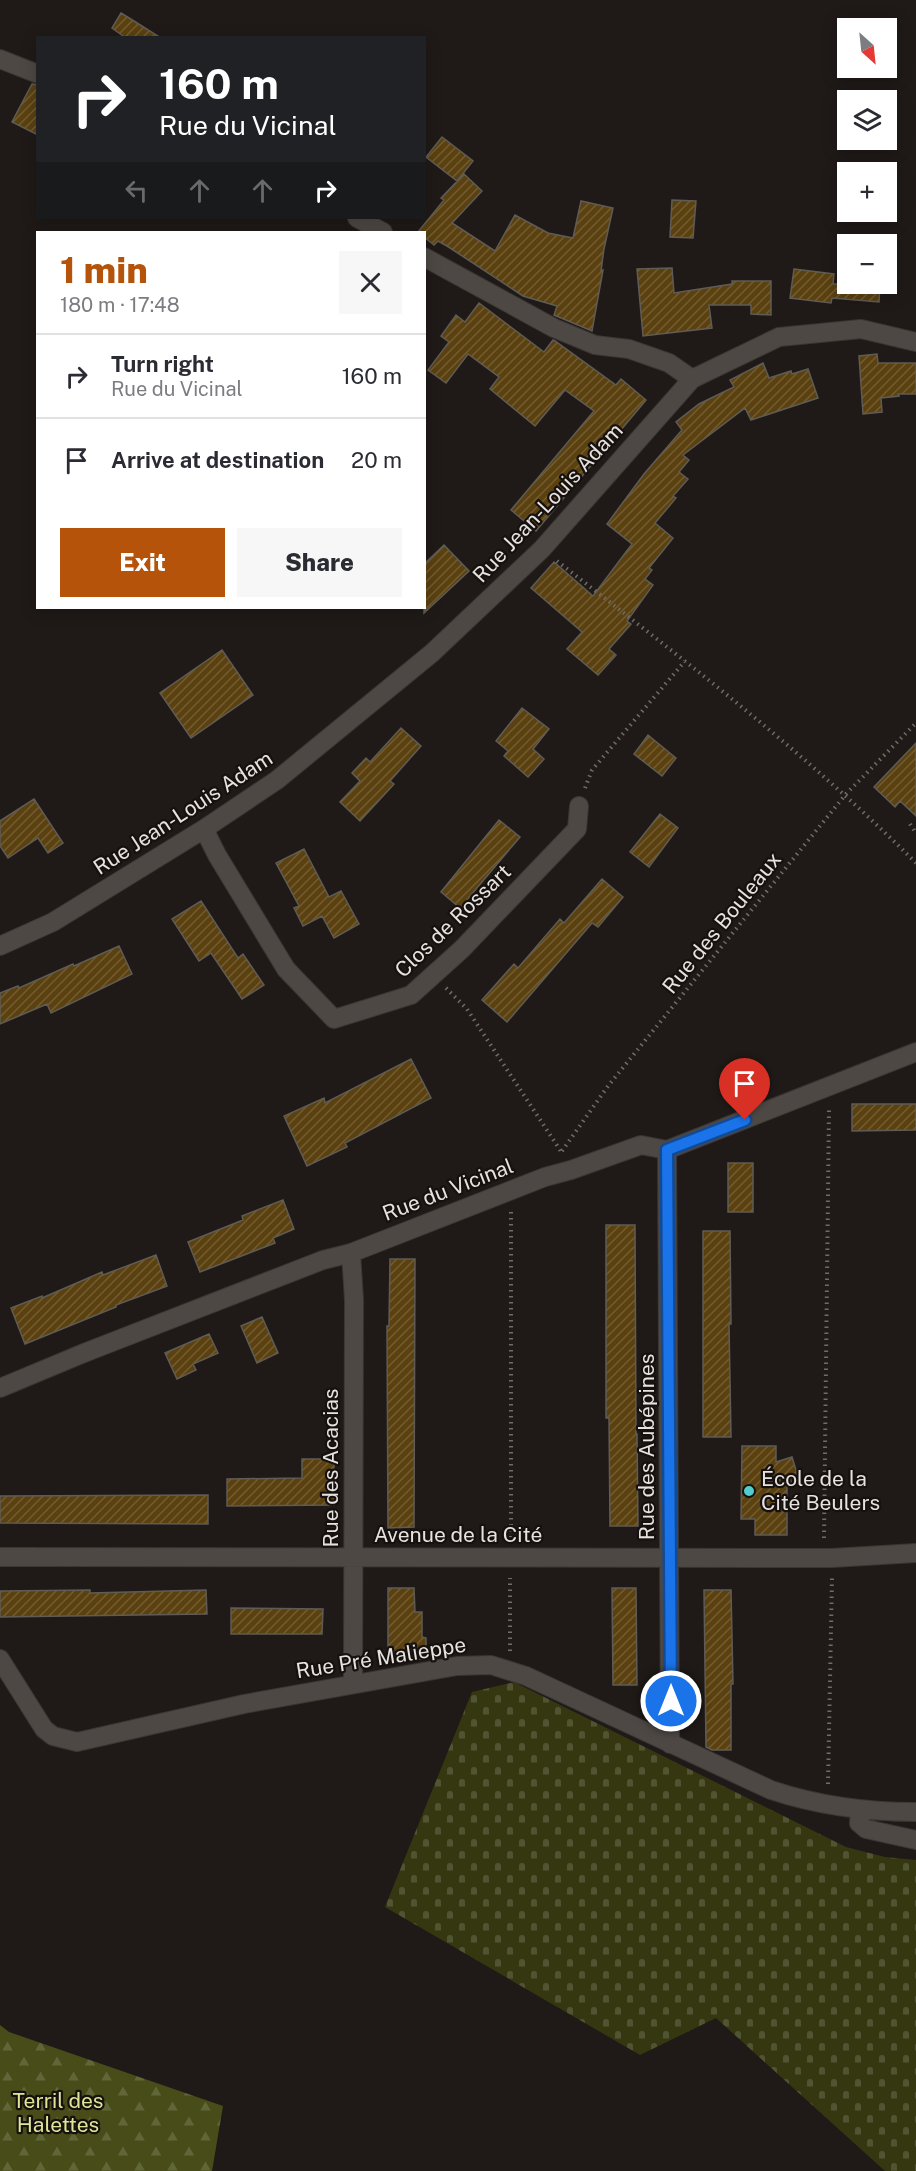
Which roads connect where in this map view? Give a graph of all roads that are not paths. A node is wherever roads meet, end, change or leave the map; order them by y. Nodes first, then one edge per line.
1 (0, 59) edge
2 (36, 73) edge
3 (359, 219) edge
4 (381, 231) edge
5 (426, 258) edge
6 (916, 342) edge
7 (692, 379) junction
8 (579, 806) road end
9 (204, 829) junction
10 (0, 946) edge
11 (916, 1052) edge
12 (667, 1150) junction
13 (351, 1253) junction
14 (0, 1388) edge
15 (916, 1553) edge
16 (0, 1557) edge
17 (354, 1557) junction
18 (669, 1557) junction
19 (0, 1659) edge
20 (353, 1684) junction
21 (670, 1744) junction
22 (860, 1809) junction
23 (916, 1812) edge
24 (916, 1840) edge

1 - 2 street
3 - 4 street
5 - 7 street
6 - 7 street, Rue Jean-Louis Adam
7 - 9 street, Rue Jean-Louis Adam
8 - 9 street, Clos de Rossart
9 - 10 street, Rue Jean-Louis Adam
11 - 12 street, Rue du Vicinal
12 - 13 street, Rue du Vicinal
12 - 18 street, Rue des Aubépines
13 - 14 street, Rue du Vicinal
13 - 17 street, Rue des Acacias
15 - 18 street, Avenue de la Cité
16 - 17 street, Avenue de la Cité
17 - 18 street, Avenue de la Cité
17 - 20 street, Rue des Acacias
18 - 21 street, Rue des Aubépines
19 - 20 street, Rue Pré Malieppe
20 - 21 street, Rue Pré Malieppe
21 - 22 street, Rue Pré Malieppe
22 - 23 street, Rue Pré Malieppe
22 - 24 street

